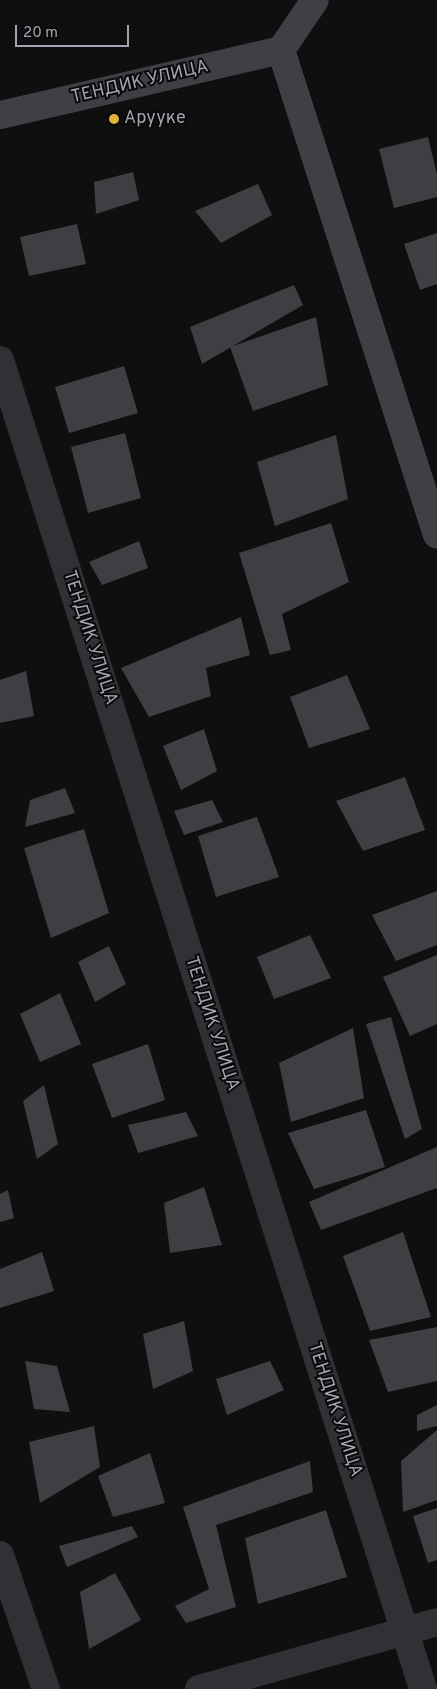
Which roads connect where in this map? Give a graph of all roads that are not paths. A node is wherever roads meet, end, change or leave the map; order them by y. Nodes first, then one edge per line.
1 (315, 0) edge
2 (281, 50) junction
3 (0, 115) edge
4 (0, 360) edge
5 (437, 535) edge
6 (0, 1556) edge
7 (437, 1622) edge
8 (405, 1632) junction
9 (46, 1689) edge
10 (199, 1689) edge
11 (424, 1689) edge

1 - 2 street
2 - 3 street, ТЕНДИК УЛИЦА
2 - 5 street
4 - 8 street, ТЕНДИК УЛИЦА
6 - 9 street
7 - 8 street
8 - 10 street
8 - 11 street, ТЕНДИК УЛИЦА

